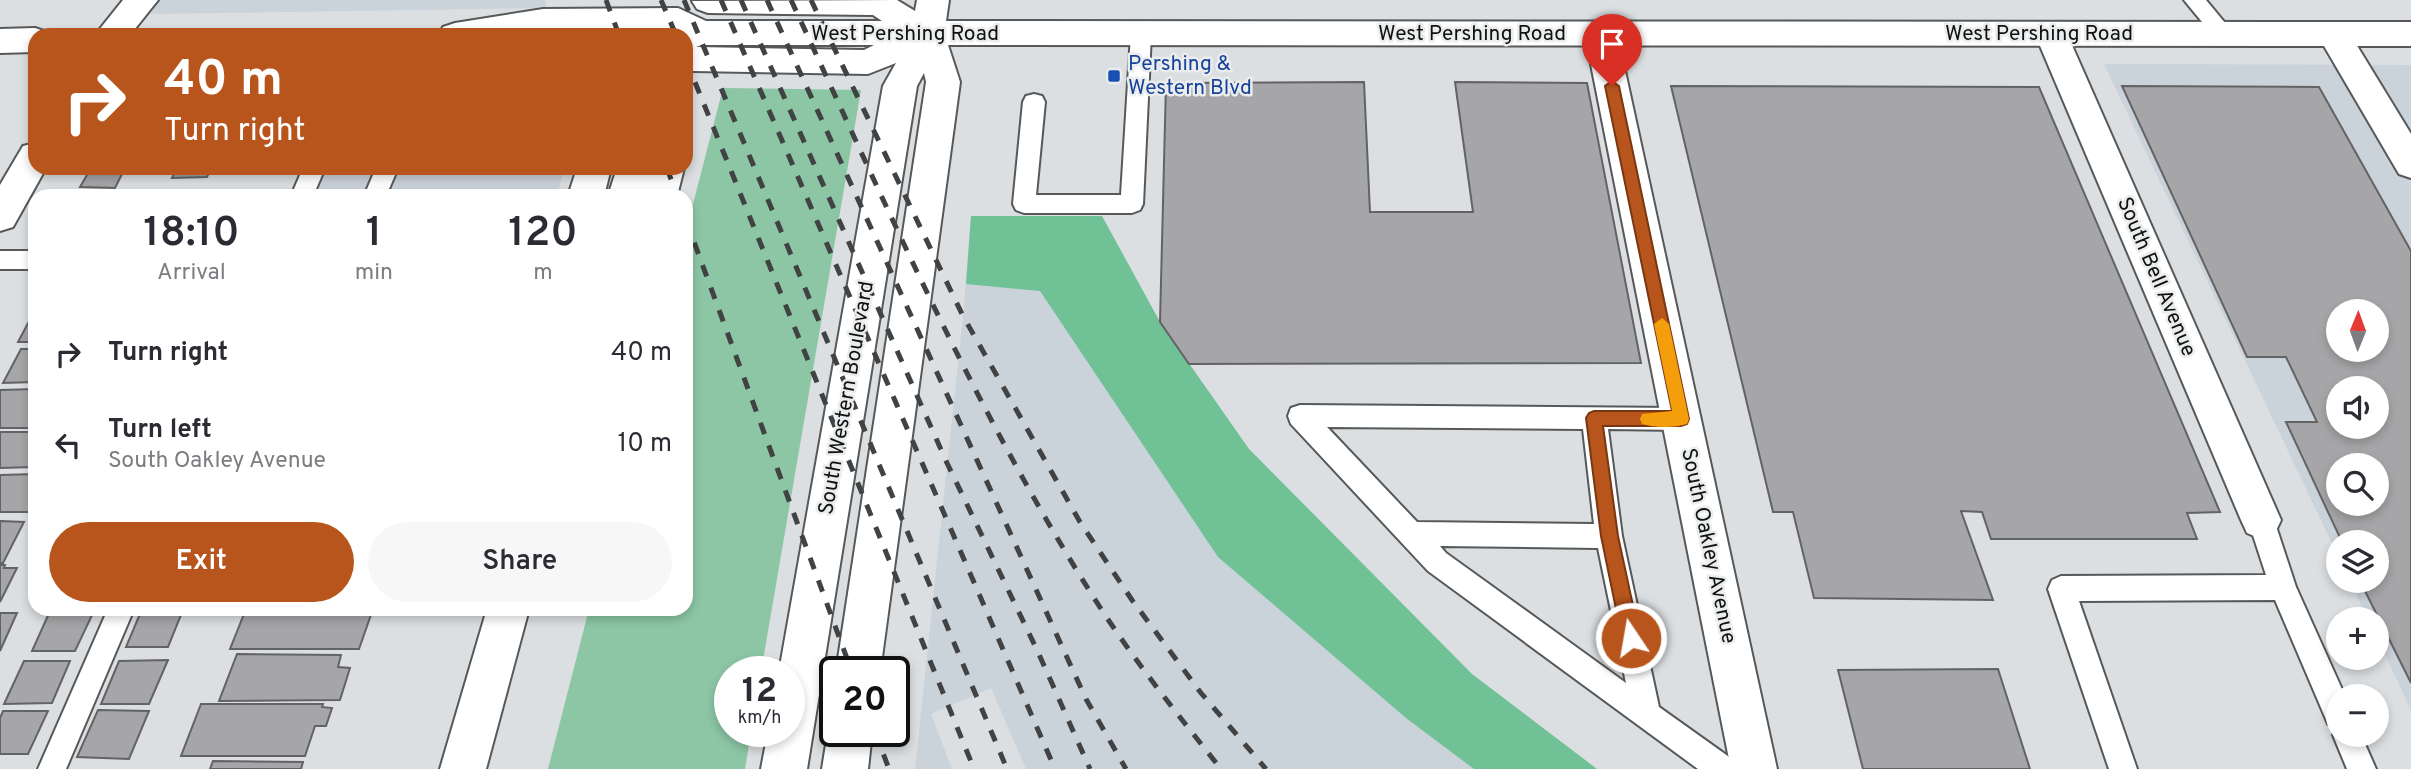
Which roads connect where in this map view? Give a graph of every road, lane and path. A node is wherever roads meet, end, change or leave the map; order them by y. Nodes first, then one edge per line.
1 (142, 0) edge
2 (2194, 0) edge
3 (931, 17) edge
4 (639, 18) edge
5 (691, 23) edge
6 (117, 28) edge
7 (498, 28) edge
8 (1142, 34) junction
9 (1601, 34) junction
10 (2051, 34) junction
11 (2223, 34) junction
12 (2333, 34) junction
13 (2411, 34) edge
14 (28, 40) edge
15 (0, 41) edge
16 (1034, 103) dead end
17 (2411, 164) edge
18 (28, 168) edge
19 (0, 217) edge
20 (0, 260) edge
21 (28, 260) edge
22 (1594, 418) junction
23 (1681, 419) junction
24 (2261, 520) joint
25 (1411, 534) junction
26 (1609, 536) junction
27 (2283, 587) junction
28 (118, 616) edge
29 (506, 616) edge
30 (860, 656) edge
31 (2326, 686) edge
32 (1647, 714) junction
33 (848, 747) edge
34 (2352, 747) edge
35 (52, 769) edge
36 (463, 769) edge
37 (784, 769) edge
38 (845, 769) edge
39 (1721, 769) edge
40 (1754, 769) edge
41 (2123, 769) edge
42 (2362, 769) edge

1 - 6 street
2 - 11 lane
3 - 5 street
3 - 5 street
3 - 8 street, West Pershing Road
3 - 30 street
3 - 37 street, South Western Boulevard
4 - 5 street
4 - 7 street
8 - 9 street, West Pershing Road
8 - 16 lane
9 - 10 street, West Pershing Road
9 - 23 street, South Oakley Avenue
10 - 11 street, West Pershing Road
10 - 24 street, South Bell Avenue
11 - 12 street, West Pershing Road
12 - 13 street, West Pershing Road
12 - 17 street
14 - 15 street
18 - 19 street
20 - 21 lane
22 - 23 lane
22 - 25 lane
22 - 26 lane
23 - 40 street, South Oakley Avenue
24 - 27 lane
25 - 26 lane
25 - 32 lane
26 - 32 lane
27 - 31 lane
27 - 41 lane
28 - 35 lane
29 - 36 street
32 - 39 lane
33 - 38 street
34 - 42 lane

